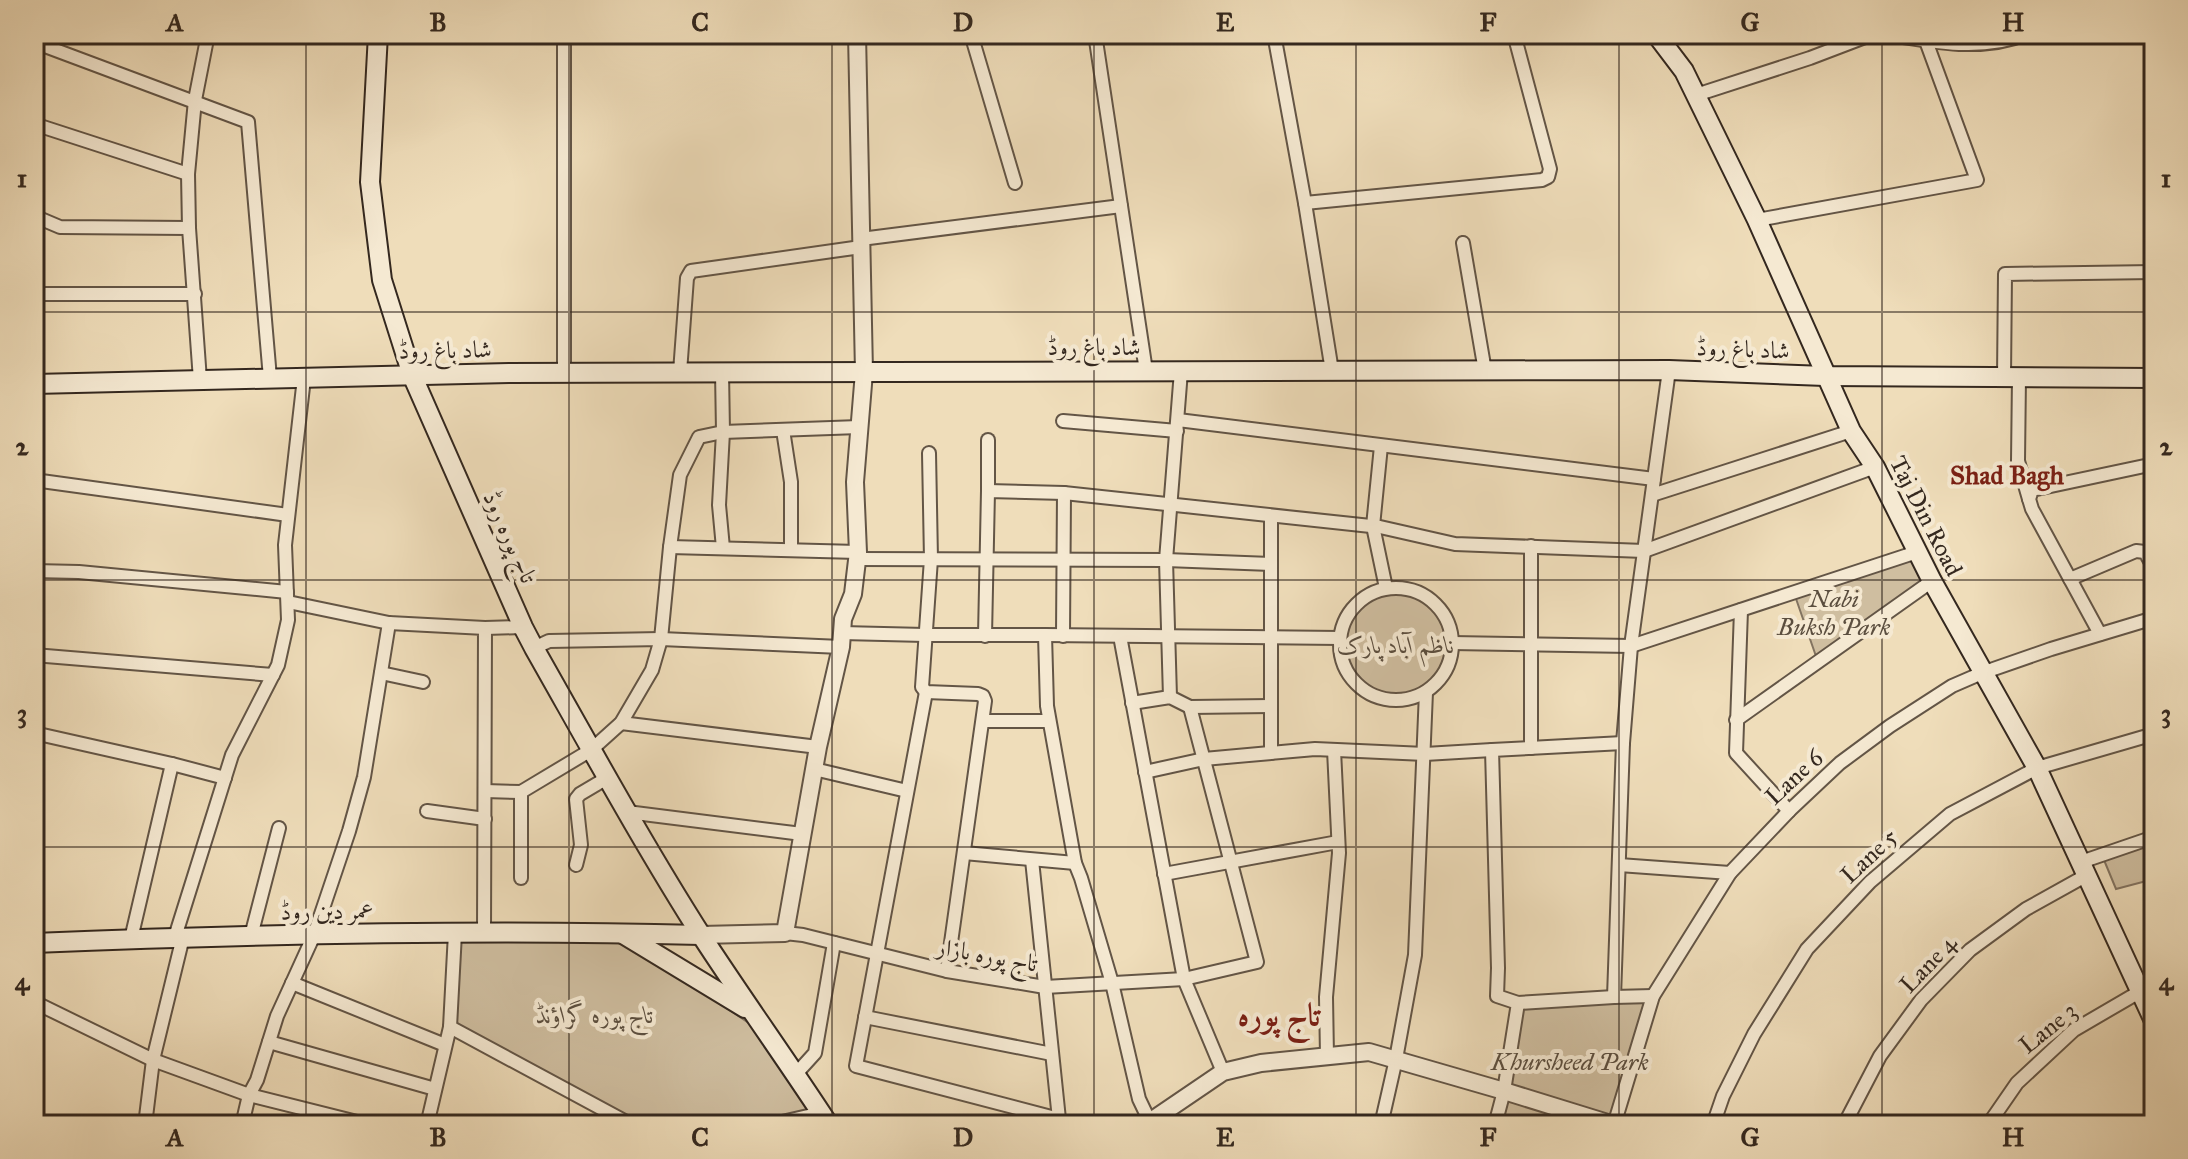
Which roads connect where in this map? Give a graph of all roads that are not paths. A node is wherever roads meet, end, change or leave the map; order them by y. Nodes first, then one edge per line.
1 (208, 34) edge
2 (378, 34) edge
3 (564, 34) edge
4 (857, 34) edge
5 (971, 34) edge
6 (1095, 34) edge
7 (1274, 34) edge
8 (1514, 34) edge
9 (1656, 34) edge
10 (1873, 34) edge
11 (1885, 34) edge
12 (2026, 34) edge
13 (1992, 38) edge
14 (1926, 41) junction
15 (34, 42) edge
16 (1696, 95) junction
17 (195, 100) junction
18 (34, 124) edge
19 (188, 174) junction
20 (1015, 183) dead end
21 (1305, 203) junction
22 (1121, 206) junction
23 (34, 216) edge
24 (1757, 220) junction
25 (189, 228) junction
26 (861, 243) junction
27 (1463, 243) dead end
28 (2154, 272) edge
29 (34, 294) edge
30 (195, 294) junction
31 (1669, 370) junction
32 (1146, 371) junction
33 (1181, 371) junction
34 (1332, 371) junction
35 (1485, 371) junction
36 (680, 372) junction
37 (722, 372) junction
38 (864, 372) junction
39 (564, 373) junction
40 (412, 375) junction
41 (1825, 376) junction
42 (2011, 377) junction
43 (270, 378) junction
44 (304, 378) junction
45 (2154, 378) edge
46 (200, 380) junction
47 (34, 384) edge
48 (1063, 421) dead end
49 (1177, 426) junction
50 (859, 427) junction
51 (783, 430) junction
52 (1851, 431) junction
53 (723, 432) junction
54 (988, 440) dead end
55 (1381, 446) junction
56 (929, 453) dead end
57 (2154, 464) edge
58 (1875, 467) junction
59 (1654, 479) junction
60 (34, 480) edge
61 (988, 491) junction
62 (1064, 493) junction
63 (1652, 495) junction
64 (2029, 499) junction
65 (1170, 505) junction
66 (288, 515) junction
67 (1271, 517) junction
68 (1373, 526) junction
69 (1531, 546) junction
70 (670, 547) junction
71 (723, 548) junction
72 (791, 550) junction
73 (1644, 551) junction
74 (1917, 552) junction
75 (857, 556) junction
76 (931, 559) junction
77 (987, 559) junction
78 (1062, 559) junction
79 (1166, 560) junction
80 (1271, 564) junction
81 (2154, 568) edge
82 (34, 571) edge
83 (2070, 579) junction
84 (1932, 581) junction
85 (1386, 588) junction
86 (287, 597) junction
87 (1741, 610) junction
88 (2154, 618) edge
89 (389, 623) junction
90 (523, 627) junction
91 (485, 628) junction
92 (2100, 634) junction
93 (925, 635) junction
94 (1045, 635) junction
95 (985, 636) junction
96 (1063, 636) junction
97 (1120, 636) junction
98 (1167, 637) junction
99 (1340, 638) junction
100 (661, 639) junction
101 (1271, 639) junction
102 (841, 640) junction
103 (1452, 643) junction
104 (1531, 644) junction
105 (1631, 646) junction
106 (534, 648) junction
107 (34, 655) edge
108 (381, 673) junction
109 (1982, 673) junction
110 (273, 675) junction
111 (423, 682) dead end
112 (926, 692) junction
113 (1426, 692) junction
114 (1170, 697) junction
115 (1132, 703) junction
116 (1271, 706) junction
117 (1190, 707) junction
118 (1736, 720) junction
119 (983, 721) junction
120 (1049, 721) junction
121 (621, 723) junction
122 (34, 733) edge
123 (2154, 734) edge
124 (1623, 743) junction
125 (818, 747) junction
126 (1531, 748) junction
127 (591, 750) junction
128 (1334, 750) junction
129 (1492, 750) junction
130 (1271, 753) junction
131 (1425, 754) junction
132 (1204, 759) junction
133 (172, 764) junction
134 (2037, 768) junction
135 (814, 769) junction
136 (1145, 772) junction
137 (225, 778) junction
138 (607, 778) junction
139 (485, 791) junction
140 (907, 791) junction
141 (521, 792) junction
142 (427, 811) dead end
143 (1789, 811) junction
144 (627, 812) junction
145 (485, 819) junction
146 (279, 828) dead end
147 (802, 834) junction
148 (2154, 837) edge
149 (1338, 842) junction
150 (964, 853) junction
151 (1032, 860) junction
152 (1231, 862) junction
153 (1075, 863) junction
154 (576, 865) dead end
155 (1619, 865) junction
156 (2084, 869) junction
157 (1730, 873) junction
158 (1164, 874) junction
159 (521, 878) dead end
160 (484, 932) junction
161 (455, 933) junction
162 (621, 933) junction
163 (785, 933) junction
164 (314, 935) junction
165 (701, 935) junction
166 (251, 936) junction
167 (179, 937) junction
168 (131, 939) junction
169 (34, 943) edge
170 (834, 943) junction
171 (877, 954) junction
172 (947, 971) junction
173 (1184, 979) junction
174 (292, 983) junction
175 (1112, 983) junction
176 (1045, 987) junction
177 (2148, 989) edge
178 (1653, 996) junction
179 (1614, 997) junction
180 (34, 1002) edge
181 (1518, 1003) junction
182 (751, 1011) junction
183 (865, 1017) junction
184 (2154, 1021) edge
185 (450, 1027) junction
186 (269, 1042) junction
187 (445, 1045) junction
188 (1052, 1054) junction
189 (1327, 1056) junction
190 (1396, 1059) junction
191 (153, 1060) junction
192 (1223, 1072) junction
193 (795, 1075) junction
194 (435, 1089) junction
195 (1504, 1091) junction
196 (249, 1095) junction
197 (825, 1119) edge
198 (1590, 1121) edge
199 (1061, 1122) edge
200 (1148, 1123) edge
201 (145, 1125) edge
202 (242, 1125) edge
203 (369, 1125) edge
204 (427, 1125) edge
205 (637, 1125) edge
206 (769, 1125) edge
207 (1381, 1125) edge
208 (1495, 1125) edge
209 (1614, 1125) edge
210 (1713, 1125) edge
211 (1844, 1125) edge
212 (1988, 1125) edge

1 - 17 street
2 - 40 main road, تاج پورہ روڈ
3 - 39 street
4 - 26 street
5 - 20 street
6 - 22 street
7 - 21 street
8 - 21 street
9 - 16 main road, Taj Din Road
10 - 16 street
11 - 14 street
12 - 13 street
13 - 14 street
14 - 24 street
15 - 17 street
16 - 24 main road, Taj Din Road
17 - 19 street
17 - 43 street
18 - 19 street
19 - 25 street
21 - 34 street
22 - 26 street
22 - 32 street
23 - 25 street
24 - 41 main road, Taj Din Road
25 - 30 street
26 - 36 street
26 - 38 street
27 - 35 street
28 - 42 street
29 - 30 street
30 - 46 street
31 - 35 main road, شاد باغ روڈ
31 - 41 main road, شاد باغ روڈ
31 - 59 street
32 - 33 main road, شاد باغ روڈ
32 - 38 main road, شاد باغ روڈ
33 - 34 main road, شاد باغ روڈ
33 - 49 street
34 - 35 main road, شاد باغ روڈ
36 - 37 main road, شاد باغ روڈ
36 - 39 main road, شاد باغ روڈ
37 - 38 main road, شاد باغ روڈ
37 - 53 street
38 - 50 street
39 - 40 main road, شاد باغ روڈ
40 - 44 main road, شاد باغ روڈ
40 - 90 main road, تاج پورہ روڈ
41 - 42 main road, شاد باغ روڈ
41 - 52 main road, Taj Din Road
42 - 45 main road, شاد باغ روڈ
42 - 64 street
43 - 44 main road, شاد باغ روڈ
43 - 46 main road, شاد باغ روڈ
44 - 66 street
46 - 47 main road, شاد باغ روڈ
48 - 49 street
49 - 55 street
49 - 65 street
50 - 51 street
50 - 75 street
51 - 53 street
51 - 72 street
52 - 58 main road, Taj Din Road
52 - 63 street
53 - 70 street
53 - 71 street
54 - 61 street
55 - 59 street
55 - 68 street
56 - 76 street
57 - 64 street
58 - 73 street
58 - 74 main road, Taj Din Road
59 - 63 street
60 - 66 street
61 - 62 street
61 - 77 street
62 - 65 street
62 - 78 street
63 - 73 street
64 - 83 street
65 - 67 street
65 - 79 street
66 - 86 street
67 - 68 street
67 - 80 street
68 - 69 street
68 - 85 street
69 - 73 street
69 - 104 street
70 - 71 street
70 - 100 street
71 - 72 street
72 - 75 street
73 - 105 street
74 - 84 main road, Taj Din Road
74 - 87 street
75 - 76 street
75 - 102 street
76 - 77 street
76 - 93 street
77 - 78 street
77 - 95 street
78 - 79 street
78 - 96 street
79 - 80 street
79 - 98 street
80 - 101 street
81 - 83 street
82 - 86 street
83 - 92 street
84 - 109 main road, Taj Din Road
84 - 118 street
85 - 99 street
85 - 103 street
86 - 89 street
86 - 110 street
87 - 105 street
87 - 118 street
88 - 92 street, Lane 6
89 - 91 street
89 - 108 street
90 - 91 street
90 - 106 main road, تاج پورہ روڈ
91 - 139 street
92 - 109 street, Lane 6
93 - 95 street
93 - 102 street
93 - 112 street
94 - 95 street
94 - 96 street
94 - 120 street
96 - 97 street
97 - 98 street
97 - 115 street
98 - 101 street
98 - 114 street
99 - 101 street
99 - 113 street
100 - 102 street
100 - 106 street
100 - 121 street
101 - 116 street
102 - 125 street
103 - 104 street
103 - 113 street
104 - 105 street
104 - 126 street
105 - 124 street
106 - 127 main road, تاج پورہ روڈ
107 - 110 street
108 - 111 street
108 - 164 street
109 - 134 main road, Taj Din Road
109 - 143 street, Lane 6
110 - 137 street
112 - 119 street
112 - 140 street
113 - 131 street
114 - 115 street
114 - 117 street
115 - 136 street
116 - 117 street
116 - 130 street
117 - 132 street
118 - 143 street
119 - 120 street
119 - 150 street
120 - 153 street
121 - 125 street
121 - 127 street
122 - 133 street
123 - 134 street, Lane 5
124 - 126 street
124 - 155 street
125 - 135 street
126 - 129 street
127 - 138 main road, تاج پورہ روڈ
127 - 141 street
128 - 130 street
128 - 131 street
128 - 149 street
129 - 131 street
129 - 181 street
130 - 132 street
131 - 190 street
132 - 136 street
132 - 152 street
133 - 137 street
133 - 168 street
134 - 156 main road, Taj Din Road
134 - 210 street, Lane 5
135 - 140 street
135 - 147 street
136 - 158 street
137 - 167 street
138 - 144 main road, تاج پورہ روڈ
138 - 154 street
139 - 141 street
139 - 145 street
140 - 171 street
141 - 159 street
142 - 145 street
143 - 157 street, Lane 6
144 - 147 street
144 - 165 main road, تاج پورہ روڈ
145 - 160 street
146 - 166 street
147 - 163 street
148 - 156 street, Lane 4
149 - 152 street
149 - 189 street
150 - 151 street
150 - 172 street
151 - 153 street
151 - 176 street
152 - 158 street
152 - 173 street, تاج پورہ بازار
153 - 175 street
155 - 157 street
155 - 179 street
156 - 177 main road, Taj Din Road
156 - 211 street, Lane 4
157 - 178 street, Lane 6
158 - 173 street
160 - 161 main road, عمر دین روڈ
160 - 162 main road, عمر دین روڈ
161 - 164 main road, عمر دین روڈ
161 - 185 street
162 - 165 main road, عمر دین روڈ
162 - 182 main road, تاج پورہ روڈ
163 - 165 street
163 - 170 street, تاج پورہ بازار
164 - 166 main road, عمر دین روڈ
164 - 174 street
165 - 182 main road, تاج پورہ روڈ
166 - 167 main road, عمر دین روڈ
167 - 168 main road, عمر دین روڈ
167 - 191 street
168 - 169 main road, عمر دین روڈ
170 - 171 street, تاج پورہ بازار
170 - 193 street
171 - 172 street, تاج پورہ بازار
171 - 183 street
172 - 176 street, تاج پورہ بازار
173 - 175 street, تاج پورہ بازار
173 - 192 street
174 - 186 street
174 - 187 street
175 - 176 street, تاج پورہ بازار
175 - 200 street
176 - 188 street
177 - 184 main road, Taj Din Road
177 - 212 street, Lane 3
178 - 179 street
178 - 209 street, Lane 6
179 - 181 street
180 - 191 street
181 - 195 street
182 - 193 main road, تاج پورہ روڈ
183 - 188 street
183 - 199 street
185 - 187 street
185 - 205 street
186 - 194 street
186 - 196 street
187 - 194 street
188 - 199 street
189 - 190 street
189 - 192 street
190 - 195 street
190 - 207 street
191 - 196 street
191 - 201 street
192 - 200 street
193 - 197 main road, تاج پورہ روڈ
194 - 204 street
195 - 198 street
195 - 208 street
196 - 202 street
196 - 203 street
197 - 206 street
198 - 209 street

